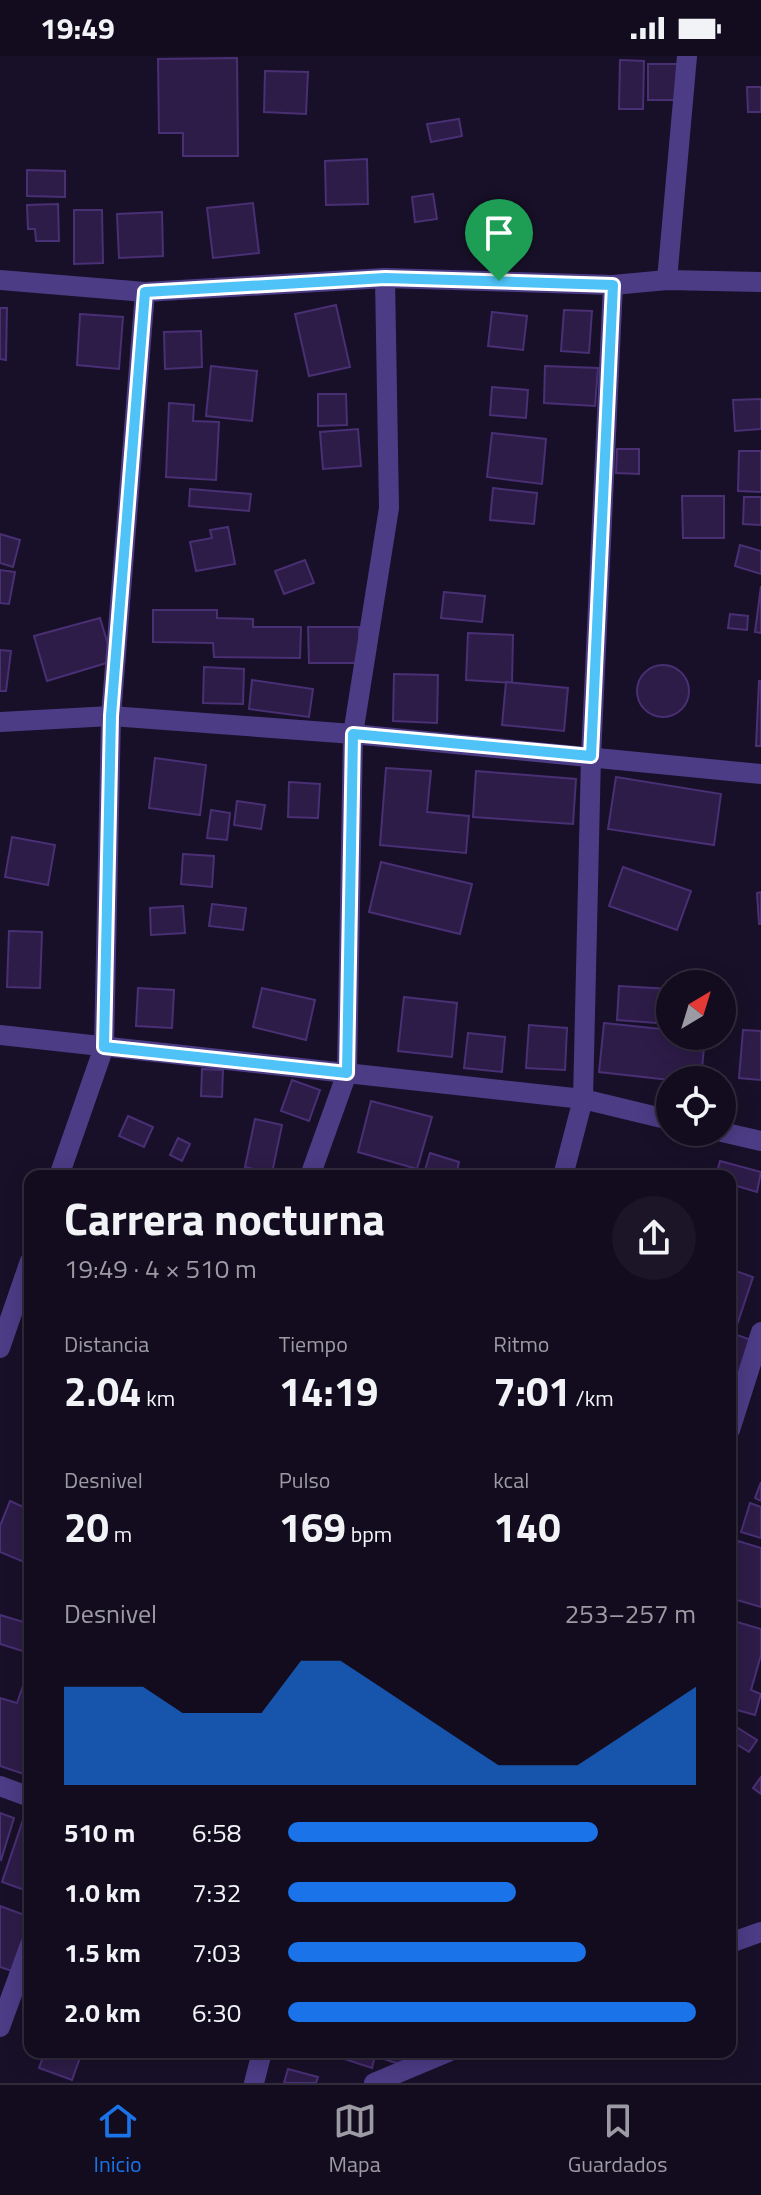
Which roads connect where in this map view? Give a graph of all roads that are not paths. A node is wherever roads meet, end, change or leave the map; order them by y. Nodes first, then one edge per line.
1 (687, 56) edge
2 (385, 278) junction
3 (0, 280) edge
4 (667, 280) junction
5 (761, 282) edge
6 (613, 285) junction
7 (145, 292) junction
8 (111, 716) junction
9 (0, 722) edge
10 (353, 734) junction
11 (591, 756) junction
12 (761, 774) edge
13 (0, 1035) edge
14 (104, 1047) junction
15 (347, 1073) junction
16 (583, 1099) junction
17 (656, 1117) edge
18 (736, 1135) edge
19 (761, 1141) edge
20 (61, 1170) edge
21 (312, 1170) edge
22 (565, 1170) edge
23 (24, 1278) edge
24 (761, 1332) edge
25 (0, 1348) edge
26 (736, 1411) edge
27 (0, 1786) edge
28 (24, 1795) edge
29 (761, 1932) edge
30 (736, 1941) edge
31 (24, 1961) edge
32 (0, 2027) edge
33 (260, 2058) edge
34 (434, 2058) edge
35 (254, 2083) edge
36 (374, 2083) edge

1 - 4 street
2 - 6 street
2 - 7 street
2 - 10 street
3 - 7 street
4 - 5 street
4 - 6 street
6 - 11 street
7 - 8 street
8 - 9 street
8 - 10 street
8 - 14 street
10 - 11 street
10 - 15 street
11 - 12 street
11 - 16 street
13 - 14 street
14 - 15 street
14 - 20 street
15 - 16 street
15 - 21 street
16 - 17 street
16 - 22 street
18 - 19 street
23 - 25 street
24 - 26 street
27 - 28 street
29 - 30 street
31 - 32 street
33 - 35 street
34 - 36 street

